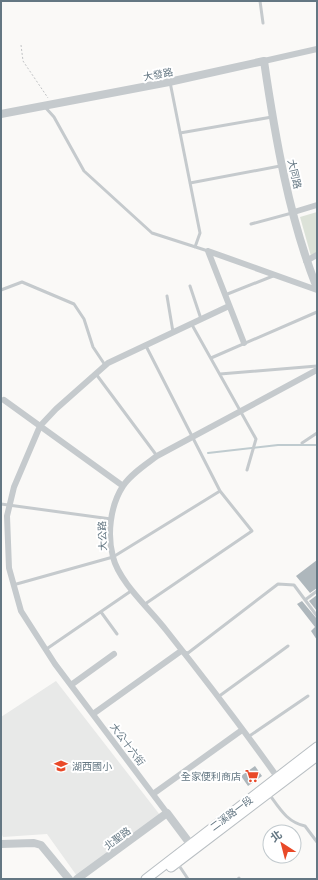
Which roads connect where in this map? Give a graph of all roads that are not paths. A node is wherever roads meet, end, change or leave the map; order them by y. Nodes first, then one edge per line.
1 (260, 1) edge
2 (263, 23) dead end
3 (317, 49) edge
4 (264, 61) junction
5 (170, 82) junction
6 (47, 104) junction
7 (1, 114) edge
8 (272, 117) junction
9 (180, 133) junction
10 (282, 166) junction
11 (190, 183) junction
12 (317, 206) edge
13 (294, 212) junction
14 (251, 224) dead end
15 (195, 247) junction
16 (208, 251) junction
17 (317, 255) edge
18 (306, 261) junction
19 (276, 274) junction
20 (190, 286) dead end
21 (317, 289) edge
22 (1, 290) edge
23 (225, 295) junction
24 (167, 296) dead end
25 (229, 306) junction
26 (317, 312) edge
27 (201, 319) junction
28 (191, 323) junction
29 (173, 332) junction
30 (244, 343) junction
31 (146, 344) junction
32 (211, 358) junction
33 (105, 365) junction
34 (317, 366) edge
35 (317, 370) edge
36 (95, 373) junction
37 (220, 374) junction
38 (2, 399) edge
39 (241, 411) junction
40 (40, 426) junction
41 (317, 433) edge
42 (192, 437) junction
43 (302, 443) dead end
44 (157, 456) junction
45 (247, 470) dead end
46 (123, 486) junction
47 (220, 491) junction
48 (1, 504) edge
49 (9, 504) junction
50 (111, 519) junction
51 (113, 557) junction
52 (13, 585) junction
53 (133, 590) junction
54 (317, 591) edge
55 (305, 600) junction
56 (146, 604) junction
57 (101, 612) junction
58 (317, 616) edge
59 (117, 634) dead end
60 (288, 646) dead end
61 (45, 650) junction
62 (181, 651) junction
63 (114, 654) dead end
64 (71, 685) junction
65 (308, 696) dead end
66 (217, 698) junction
67 (93, 714) junction
68 (242, 730) junction
69 (248, 738) junction
70 (317, 748) edge
71 (317, 756) edge
72 (279, 780) junction
73 (268, 793) junction
74 (153, 794) junction
75 (167, 813) junction
76 (317, 842) edge
77 (1, 844) edge
78 (192, 847) junction
79 (176, 860) junction
80 (69, 879) edge
81 (77, 879) edge
82 (146, 879) edge
83 (155, 879) edge
84 (188, 879) edge

1 - 2 lane
3 - 4 street, 大發路
4 - 5 street, 大發路
4 - 8 street, 大同路
5 - 6 street, 大發路
5 - 9 lane
6 - 7 street, 大發路
6 - 15 lane
8 - 9 lane
8 - 10 street, 大同路
9 - 11 lane
10 - 11 lane
10 - 13 street, 大同路
11 - 15 lane
12 - 13 street
13 - 14 lane
13 - 18 street, 大同路
15 - 16 lane
16 - 19 street
16 - 23 street
17 - 18 street
18 - 21 street, 大同路
19 - 21 street
19 - 23 lane
20 - 27 lane
22 - 33 lane
23 - 25 street
24 - 29 lane
25 - 27 street
25 - 30 street
26 - 30 lane
27 - 28 street
28 - 29 street
28 - 32 lane
29 - 31 street
30 - 32 lane
31 - 33 street
31 - 42 lane
32 - 37 lane
33 - 36 street
34 - 37 lane
35 - 39 street, 大公路
36 - 40 street
36 - 44 lane
37 - 39 lane
38 - 40 street
39 - 42 street, 大公路
39 - 45 lane
40 - 46 street
40 - 49 street, 大公十六街
41 - 43 lane
42 - 44 street, 大公路
42 - 47 lane
44 - 46 street, 大公路
46 - 50 street, 大公路
47 - 51 lane
47 - 56 lane
48 - 49 lane
49 - 50 lane
49 - 52 street, 大公十六街
50 - 51 street, 大公路
51 - 52 lane
51 - 53 street, 大公路
52 - 61 street, 大公十六街
53 - 56 street, 大公路
53 - 57 lane
54 - 55 lane
55 - 58 lane
55 - 62 lane
56 - 62 street, 大公路
57 - 59 lane
57 - 61 lane
60 - 66 lane
61 - 64 street, 大公十六街
62 - 66 street, 大公路
62 - 67 street
63 - 64 street
64 - 67 street, 大公十六街
65 - 69 lane
66 - 68 street, 大公路
67 - 74 street, 大公十六街
68 - 69 street, 大公路
68 - 74 street
69 - 72 street, 大公路
70 - 72 main road, 二溪路一段
71 - 72 main road, 二溪路一段
72 - 73 main road, 二溪路一段
72 - 78 main road, 二溪路一段
73 - 76 lane
73 - 78 main road, 二溪路一段
74 - 75 street, 大公十六街
75 - 78 street, 大公十六街
75 - 81 street, 北聖路
77 - 80 street
78 - 79 main road, 二溪路一段
79 - 82 main road, 二溪路一段
79 - 83 main road, 二溪路一段
79 - 84 lane

